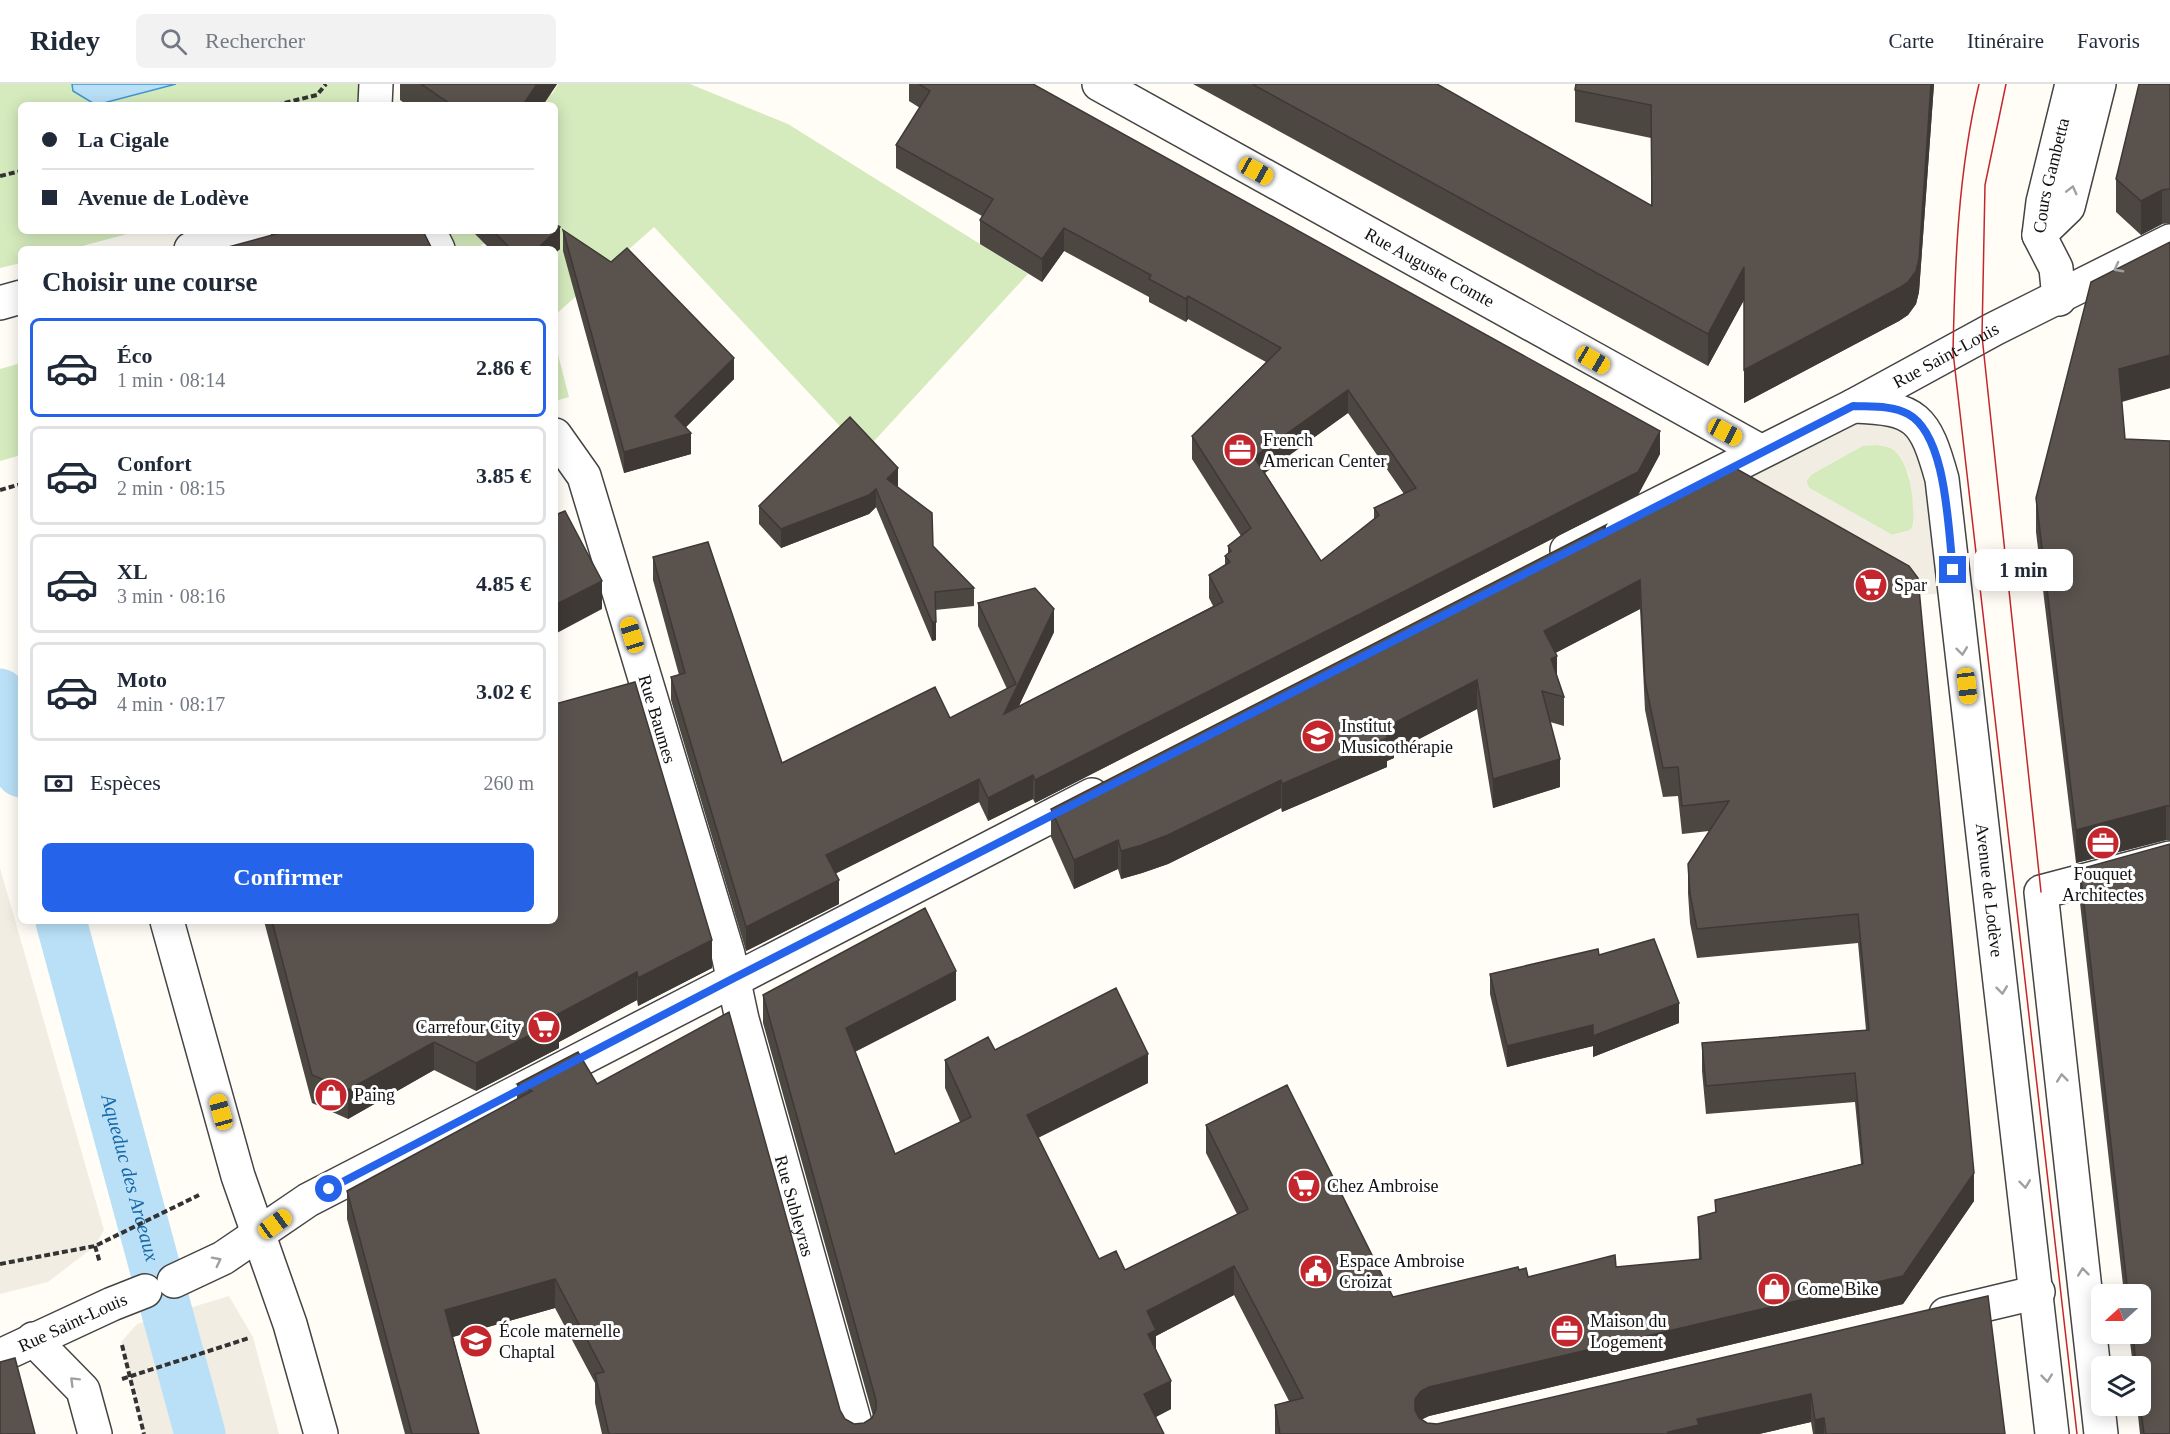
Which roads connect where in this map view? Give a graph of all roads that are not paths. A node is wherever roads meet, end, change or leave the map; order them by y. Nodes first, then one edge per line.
1 (376, 84) edge
2 (1099, 84) edge
3 (2072, 84) edge
4 (2099, 84) edge
5 (375, 102) edge
6 (244, 234) edge
7 (2039, 235) junction
8 (2170, 241) edge
9 (202, 246) edge
10 (18, 298) edge
11 (2059, 299) junction
12 (0, 303) edge
13 (1853, 406) junction
14 (558, 439) edge
15 (1760, 451) junction
16 (1538, 566) edge
17 (1115, 783) edge
18 (2170, 858) edge
19 (168, 924) edge
20 (734, 978) junction
21 (258, 1235) junction
22 (2038, 1292) junction
23 (1922, 1319) edge
24 (0, 1333) edge
25 (33, 1339) junction
26 (0, 1356) edge
27 (95, 1434) edge
28 (321, 1434) edge
29 (858, 1434) edge
30 (2052, 1434) edge
31 (2102, 1434) edge

1 - 5 street
2 - 15 street, Rue Auguste Comte
3 - 7 street, Cours Gambetta
7 -> 4 street
6 - 9 street
7 - 11 street, Cours Gambetta
8 -> 11 street, Rue Saint-Louis
10 - 12 street
11 - 13 street, Rue Saint-Louis
13 - 15 street, Rue Saint-Louis
13 -> 22 street, Avenue de Lodève
14 - 20 street, Rue Baumes
15 - 16 street, Rue Saint-Louis
17 - 20 street, Rue Saint-Louis
31 -> 18 street
19 - 21 street
20 - 21 street, Rue Saint-Louis
20 - 29 street, Rue Subleyras
25 -> 21 street, Rue Saint-Louis
21 - 28 street
22 - 23 street
22 -> 30 street, Avenue de Lodève
24 - 25 street
25 - 26 street, Rue Saint-Louis
27 -> 25 street

